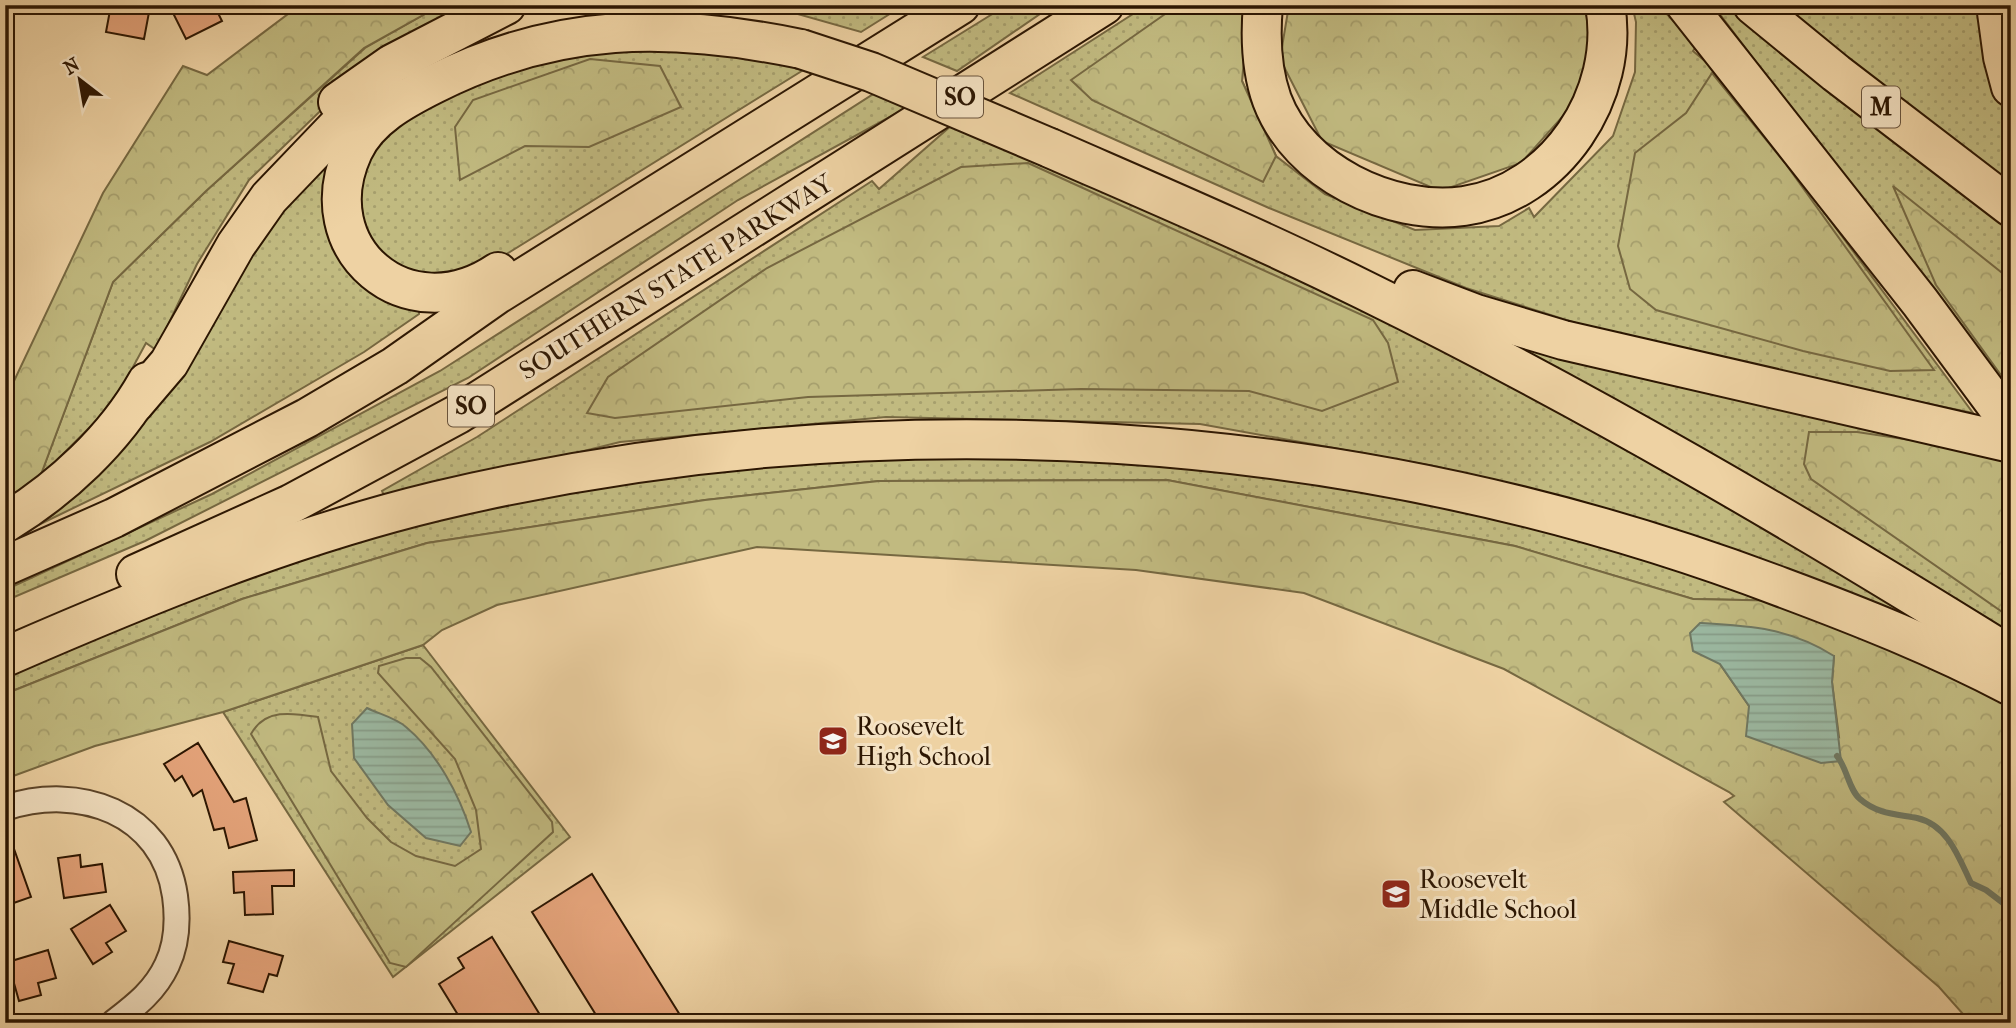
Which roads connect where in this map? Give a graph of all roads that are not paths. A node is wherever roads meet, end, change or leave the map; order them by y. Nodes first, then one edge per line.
1 (506, 5) edge
2 (960, 5) edge
3 (1104, 5) edge
4 (1263, 5) edge
5 (1605, 5) edge
6 (1686, 5) edge
7 (1754, 5) edge
8 (1996, 5) edge
9 (807, 43) junction
10 (2011, 87) edge
11 (750, 139) junction
12 (1052, 139) junction
13 (2011, 206) edge
14 (134, 404) junction
15 (2011, 425) edge
16 (2011, 443) edge
17 (5, 523) edge
18 (5, 566) edge
19 (5, 631) edge
20 (2011, 656) edge
21 (5, 657) edge
22 (2011, 686) edge
23 (5, 808) edge
24 (113, 1023) edge

1 - 14 highway
2 - 11 highway
3 - 19 highway, SOUTHERN STATE PARKWAY / SO
4 - 5 highway
6 - 15 highway
7 - 13 highway, M
8 - 10 highway
9 - 11 highway
9 - 12 highway
9 - 14 highway
11 - 18 highway
12 - 16 highway
12 - 20 highway
14 - 17 highway
21 - 22 highway
23 - 24 street

